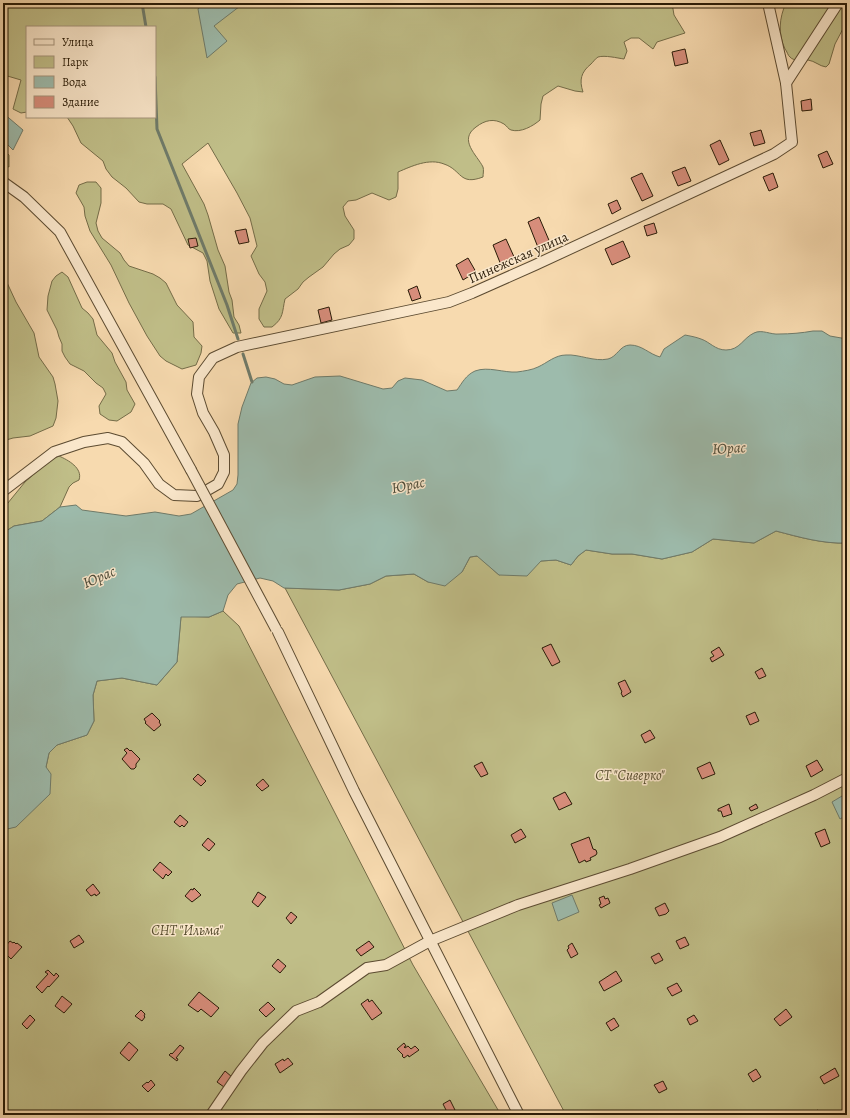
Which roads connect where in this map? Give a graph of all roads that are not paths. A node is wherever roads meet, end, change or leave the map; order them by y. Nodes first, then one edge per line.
1 (768, 3) edge
2 (838, 3) edge
3 (786, 83) junction
4 (3, 182) edge
5 (3, 491) edge
6 (847, 778) edge
7 (430, 941) junction
8 (211, 1115) edge
9 (519, 1115) edge

1 - 3 street
2 - 3 street
3 - 5 street, Пинежская улица
4 - 7 street, bridge
6 - 7 street
7 - 8 street
7 - 9 street

